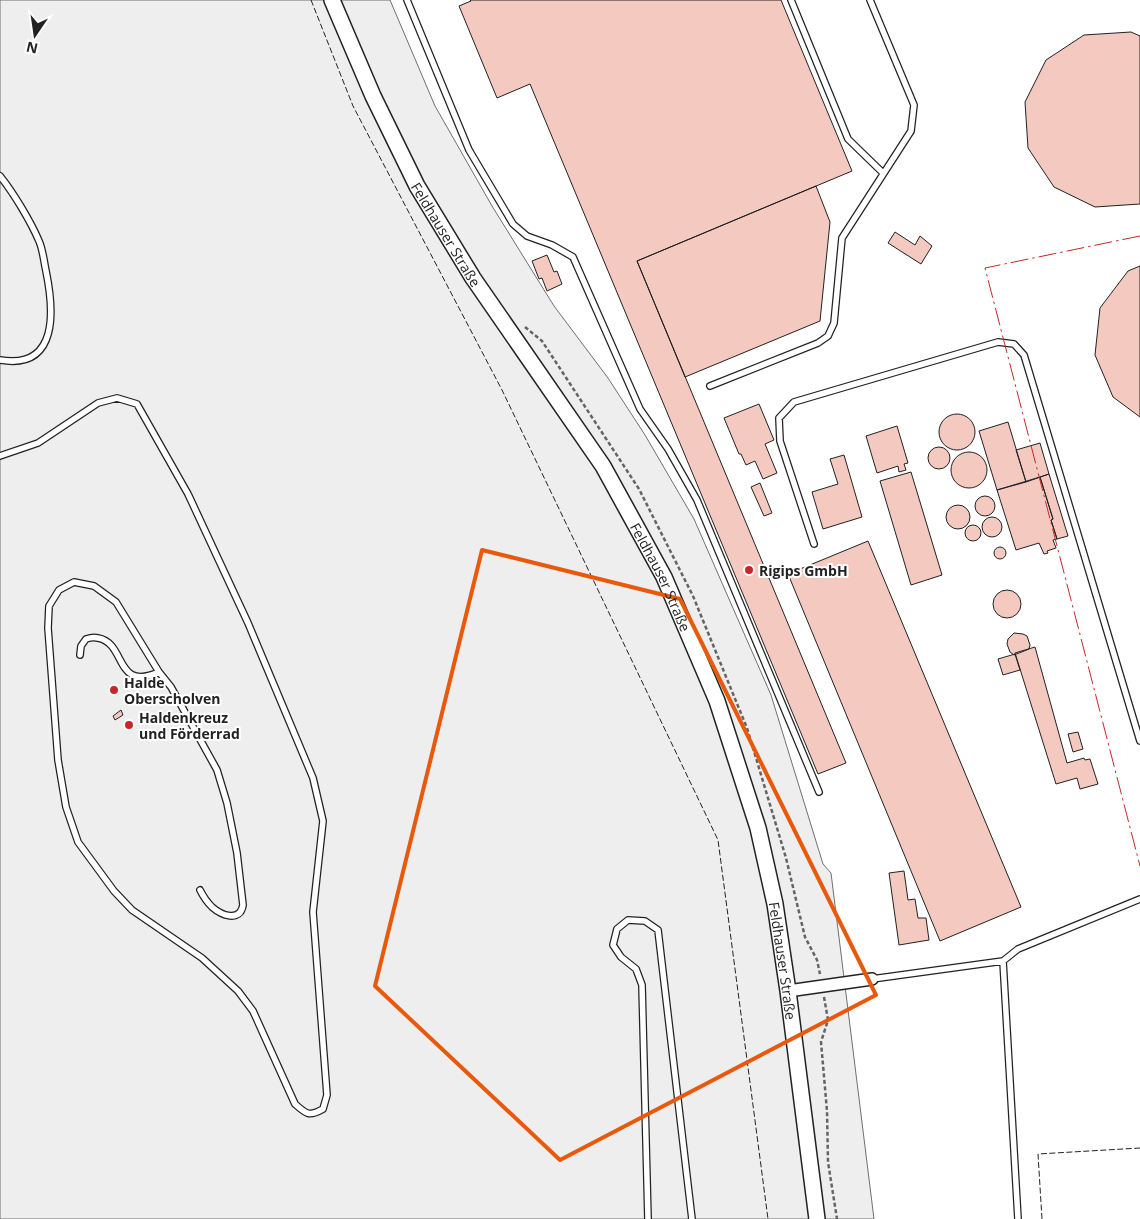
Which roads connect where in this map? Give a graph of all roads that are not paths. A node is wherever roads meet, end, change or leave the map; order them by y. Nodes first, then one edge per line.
1 (332, 0) edge
2 (407, 0) edge
3 (791, 0) edge
4 (870, 0) edge
5 (883, 173) junction
6 (0, 176) edge
7 (0, 360) edge
8 (710, 386) dead end
9 (0, 456) edge
10 (814, 544) dead end
11 (80, 655) dead end
12 (160, 672) junction
13 (1140, 741) edge
14 (819, 792) dead end
15 (200, 890) dead end
16 (1140, 899) edge
17 (1003, 961) junction
18 (872, 979) joint
19 (788, 991) junction
20 (648, 1219) edge
21 (692, 1219) edge
22 (817, 1219) edge
23 (1018, 1219) edge

1 - 19 street, Feldhauser Straße
2 - 14 lane
3 - 5 lane
4 - 5 lane
5 - 8 lane
6 - 7 lane
9 - 12 lane
10 - 13 lane
11 - 12 lane
12 - 15 lane
16 - 17 lane
17 - 18 lane
17 - 23 lane
18 - 19 street
19 - 22 street, Feldhauser Straße
20 - 21 lane

